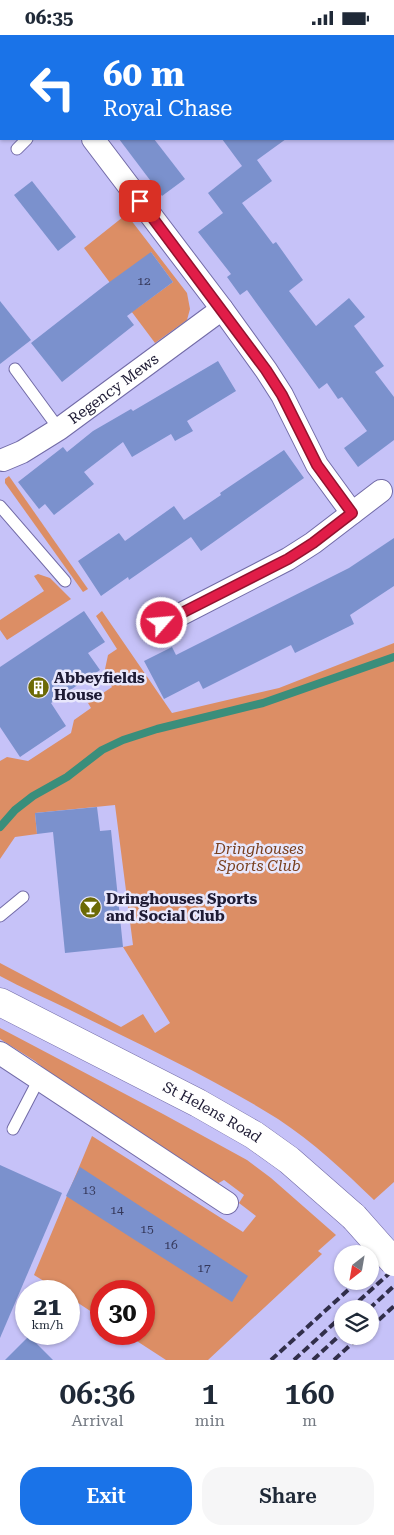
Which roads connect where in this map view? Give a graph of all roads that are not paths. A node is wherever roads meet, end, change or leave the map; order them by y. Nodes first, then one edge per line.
1 (26, 140) edge
2 (94, 140) edge
3 (17, 149) dead end
4 (222, 309) junction
5 (15, 369) dead end
6 (59, 429) junction
7 (1, 461) edge
8 (380, 491) dead end
9 (0, 506) edge
10 (352, 513) junction
11 (65, 581) dead end
12 (162, 623) dead end
13 (23, 897) dead end
14 (0, 916) edge
15 (0, 1002) edge
16 (0, 1053) edge
17 (39, 1079) junction
18 (13, 1129) dead end
19 (227, 1203) dead end
20 (394, 1262) edge

1 - 3 lane
2 - 4 street
4 - 6 street, Regency Mews
4 - 10 street
5 - 6 lane
6 - 7 street, Regency Mews
8 - 10 street
9 - 11 lane
10 - 12 street
13 - 14 lane
15 - 20 street, St Helens Road, bridge
16 - 17 street
17 - 18 lane
17 - 19 street

